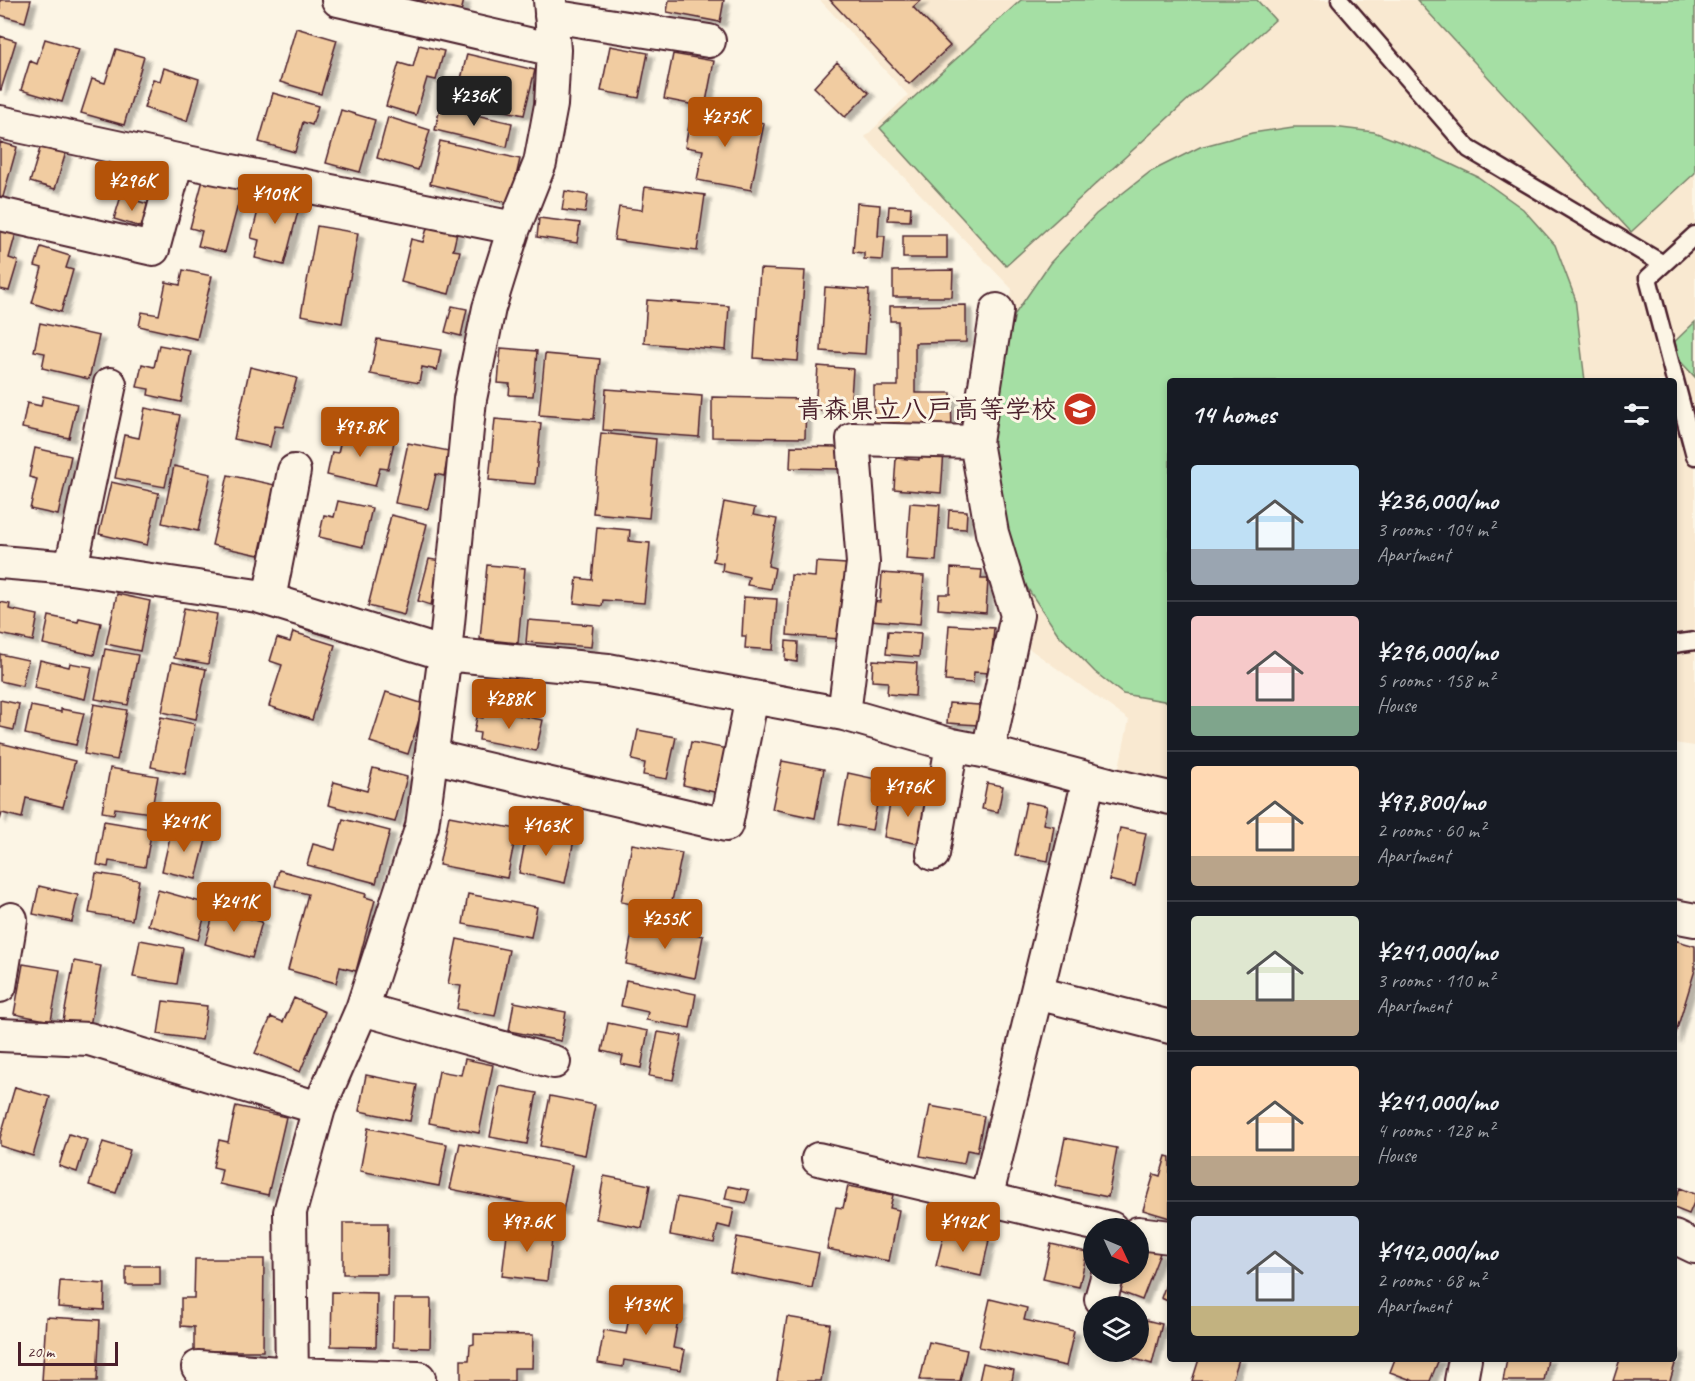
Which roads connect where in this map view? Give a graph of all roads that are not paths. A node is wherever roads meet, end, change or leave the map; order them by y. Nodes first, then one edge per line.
1 (338, 0) edge
2 (1340, 0) edge
3 (550, 8) edge
4 (709, 41) dead end
5 (554, 50) junction
6 (0, 122) edge
7 (177, 160) junction
8 (0, 214) edge
9 (514, 228) junction
10 (1695, 235) edge
11 (1663, 264) junction
12 (997, 310) dead end
13 (1674, 378) edge
14 (110, 384) dead end
15 (1677, 388) edge
16 (976, 442) junction
17 (1695, 456) edge
18 (294, 471) dead end
19 (0, 562) edge
20 (71, 568) junction
21 (269, 599) junction
22 (1695, 641) edge
23 (1677, 644) edge
24 (445, 654) junction
25 (752, 697) junction
26 (844, 714) junction
27 (952, 745) junction
28 (987, 752) junction
29 (431, 756) junction
30 (1089, 779) junction
31 (1167, 797) edge
32 (933, 854) dead end
33 (1677, 917) edge
34 (11, 919) dead end
35 (1695, 920) edge
36 (0, 986) edge
37 (1036, 993) junction
38 (362, 1009) junction
39 (1167, 1026) edge
40 (0, 1035) edge
41 (554, 1062) dead end
42 (318, 1108) junction
43 (818, 1159) dead end
44 (986, 1199) junction
45 (1083, 1222) edge
46 (1149, 1234) edge
47 (1167, 1237) edge
48 (1677, 1238) edge
49 (1695, 1247) edge
50 (1464, 1362) edge
51 (198, 1367) dead end
52 (292, 1378) edge
53 (419, 1378) dead end
54 (1461, 1381) edge

1 - 5 street
2 - 11 lane
3 - 4 street
3 - 5 street
5 - 9 street
6 - 7 street
7 - 8 street
7 - 9 street
9 - 24 street
10 - 11 lane
11 - 13 lane
12 - 16 street
14 - 20 street
15 - 17 lane
16 - 26 street
16 - 28 street
18 - 21 street
19 - 20 street
20 - 21 street
21 - 24 street
22 - 23 lane
24 - 25 street
24 - 29 street
25 - 26 street
25 - 29 street
26 - 27 street
27 - 28 street
27 - 32 street
28 - 30 street
29 - 38 street
30 - 31 street
30 - 37 street
33 - 35 street
34 - 36 street
37 - 39 street
37 - 44 street
38 - 41 street
38 - 42 street
40 - 42 street
42 - 52 street
43 - 44 street
44 - 45 street
46 - 47 street
48 - 49 street
50 - 54 street
51 - 52 street
52 - 53 street

